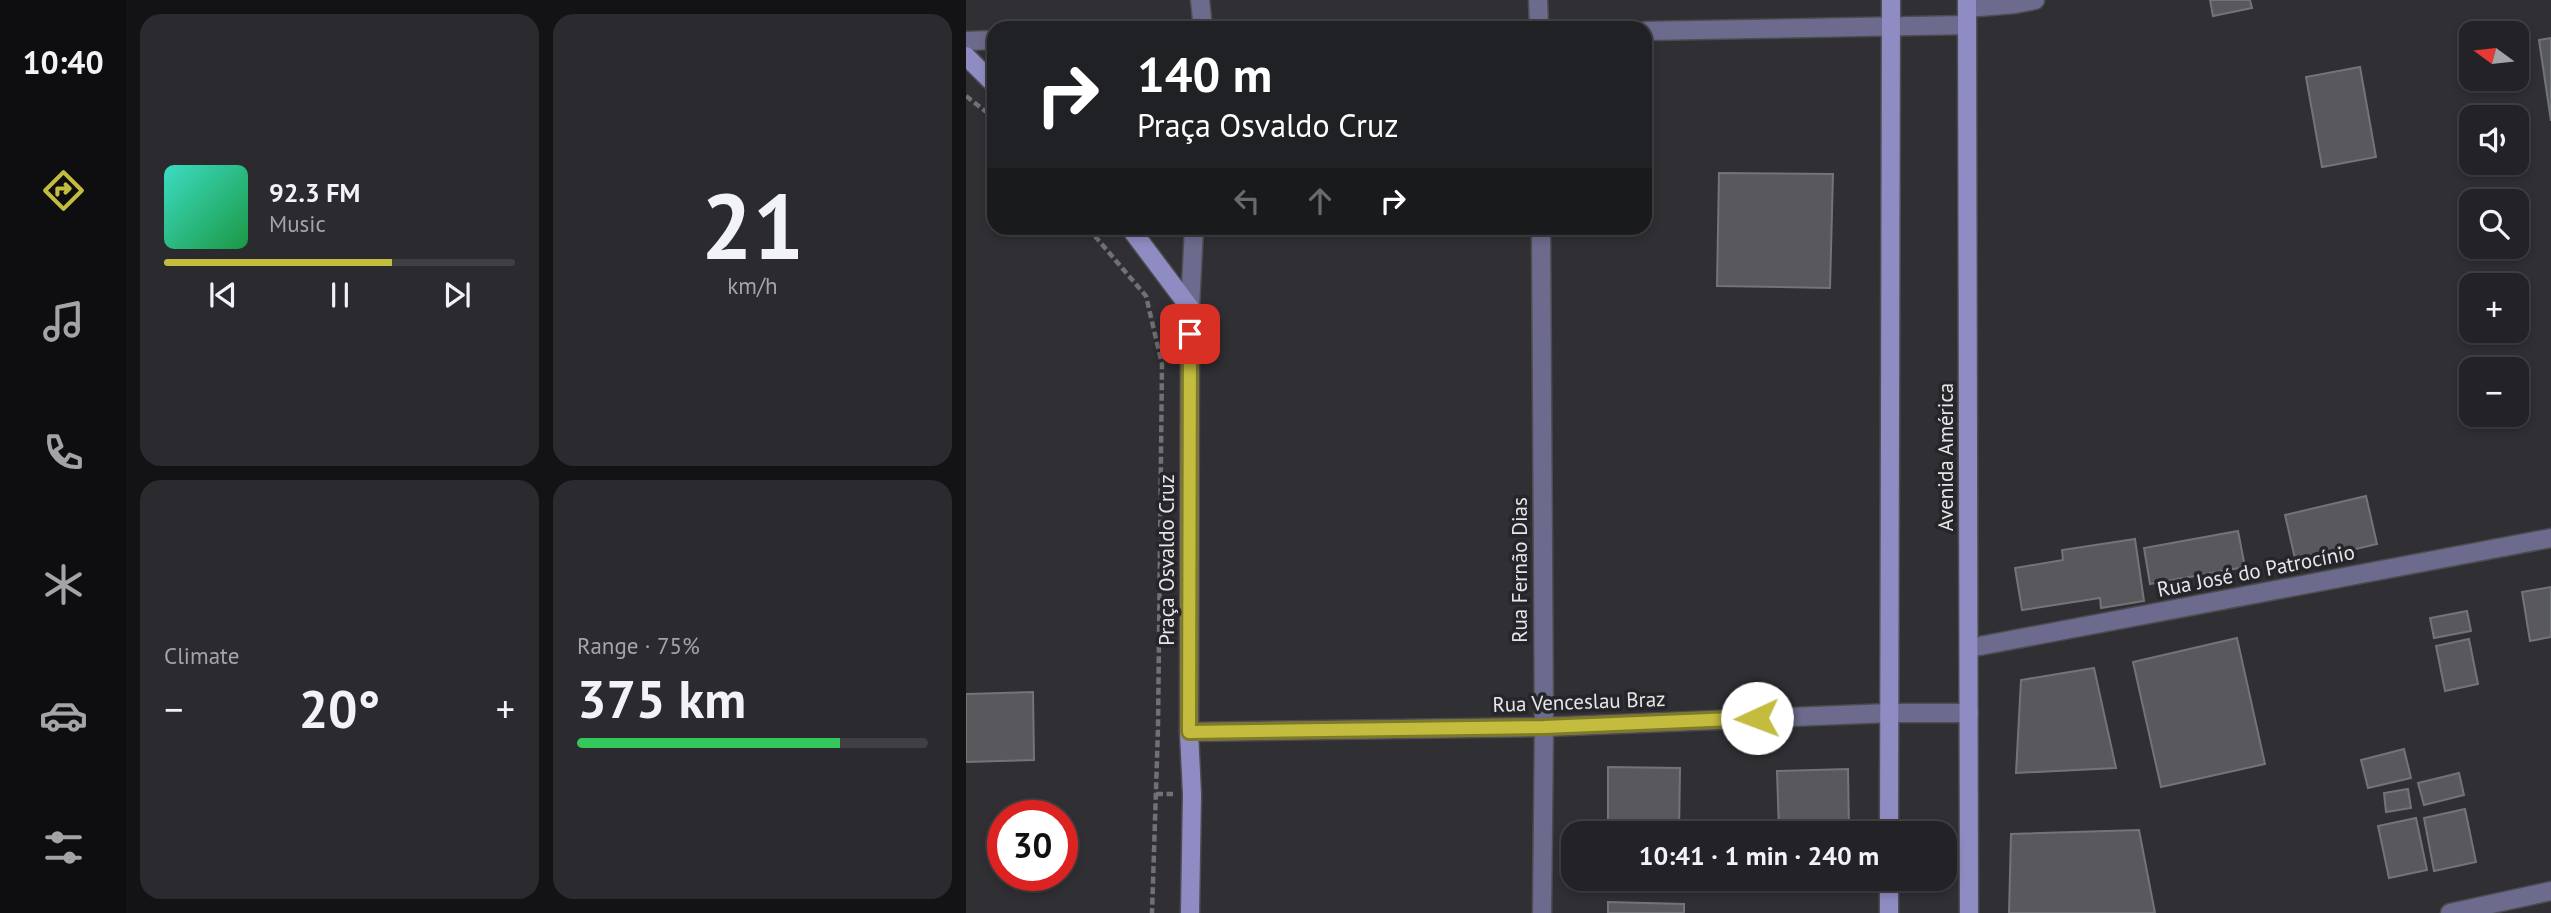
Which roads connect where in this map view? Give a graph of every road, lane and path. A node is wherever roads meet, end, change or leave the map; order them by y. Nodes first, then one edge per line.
1 (1200, 0) edge
2 (1538, 0) edge
3 (1891, 0) edge
4 (2035, 0) edge
5 (1967, 11) edge
6 (1202, 21) edge
7 (1539, 21) edge
8 (1892, 27) junction
9 (1652, 31) edge
10 (987, 40) edge
11 (966, 41) edge
12 (966, 56) edge
13 (987, 77) edge
14 (966, 96) edge
15 (987, 112) edge
16 (1094, 235) edge
17 (1135, 235) edge
18 (1194, 235) edge
19 (1541, 235) edge
20 (1190, 308) junction
21 (2551, 538) edge
22 (1969, 648) junction
23 (1890, 713) junction
24 (1969, 713) junction
25 (1544, 727) junction
26 (1189, 732) junction
27 (1889, 821) edge
28 (1889, 891) edge
29 (2551, 891) edge
30 (1153, 913) edge
31 (1190, 913) edge
32 (1542, 913) edge
33 (1889, 913) edge
34 (1969, 913) edge
35 (2450, 913) edge

1 - 6 street
2 - 7 street
3 - 8 main road
4 - 5 street
5 - 8 street
5 - 22 main road, Avenida América
8 - 9 street
8 - 23 main road
10 - 11 street
12 - 13 main road
14 - 15 path
16 - 30 path
17 - 20 main road
18 - 20 street
19 - 25 street, Rua Fernão Dias
20 - 26 main road, Praça Osvaldo Cruz
21 - 22 street, Rua José do Patrocínio
22 - 24 main road, Avenida América
23 - 24 street, Rua Venceslau Braz
23 - 25 street, Rua Venceslau Braz
23 - 27 main road
24 - 34 main road, Avenida América
25 - 26 street, Rua Venceslau Braz
25 - 32 street, Rua Fernão Dias
26 - 31 main road, Praça Osvaldo Cruz
28 - 33 main road
29 - 35 street

